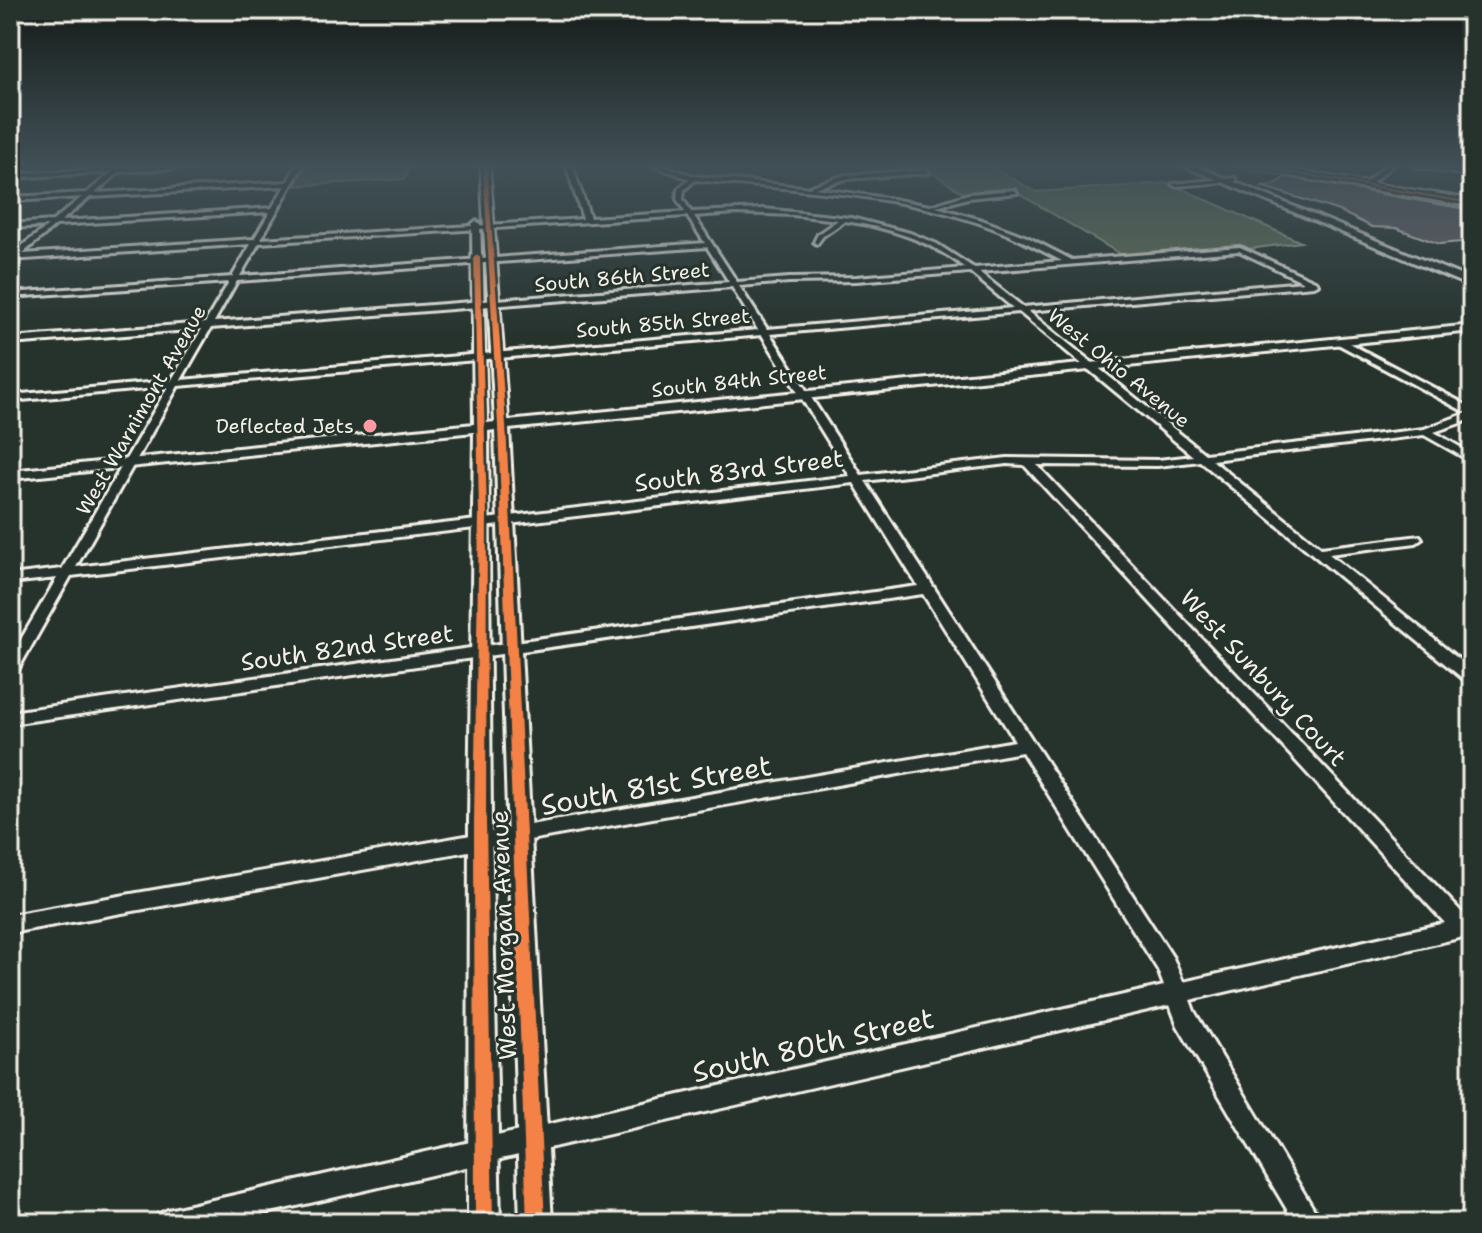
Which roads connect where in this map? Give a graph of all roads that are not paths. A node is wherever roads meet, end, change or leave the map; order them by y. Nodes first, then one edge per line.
1 (54, 223) junction
2 (62, 223) edge
3 (268, 223) edge
4 (482, 223) edge
5 (549, 223) edge
6 (695, 223) edge
7 (838, 223) edge
8 (858, 223) edge
9 (986, 223) edge
10 (1323, 223) edge
11 (1340, 223) edge
12 (10, 226) edge
13 (1026, 226) dead end
14 (482, 227) junction
15 (1010, 230) junction
16 (258, 241) junction
17 (817, 242) dead end
18 (710, 245) junction
19 (11, 258) edge
20 (484, 262) junction
21 (1070, 262) junction
22 (972, 270) junction
23 (1472, 276) edge
24 (237, 279) junction
25 (735, 284) junction
26 (1317, 284) joint
27 (1472, 284) edge
28 (10, 295) edge
29 (486, 304) junction
30 (1020, 310) junction
31 (211, 325) junction
32 (1472, 328) edge
33 (766, 332) junction
34 (10, 341) edge
35 (1341, 342) junction
36 (488, 357) junction
37 (1088, 366) junction
38 (177, 384) junction
39 (806, 395) junction
40 (10, 398) edge
41 (1472, 414) edge
42 (492, 426) junction
43 (1426, 432) junction
44 (1201, 459) junction
45 (1472, 459) edge
46 (1027, 461) junction
47 (131, 463) junction
48 (10, 475) edge
49 (859, 479) junction
50 (495, 522) junction
51 (1416, 539) dead end
52 (1318, 552) junction
53 (67, 572) junction
54 (10, 579) edge
55 (927, 589) junction
56 (512, 647) junction
57 (482, 651) junction
58 (10, 671) edge
59 (1472, 678) edge
60 (10, 718) edge
61 (1026, 745) junction
62 (520, 832) junction
63 (480, 839) junction
64 (10, 924) edge
65 (1467, 927) edge
66 (1175, 992) junction
67 (532, 1140) junction
68 (483, 1151) junction
69 (168, 1223) edge
70 (484, 1223) edge
71 (536, 1223) edge
72 (1309, 1223) edge

1 - 2 street
1 - 12 street
1 - 19 street
3 - 16 street, West Warnimont Avenue
4 - 14 street, West Morgan Avenue
5 - 14 street, West Ohio Avenue
6 - 18 street
7 - 17 street
8 - 22 street, West Ohio Avenue
9 - 15 street
10 - 27 main road
11 - 23 main road
13 - 15 street
14 - 16 street, West Ohio Avenue
14 - 20 street, West Morgan Avenue
15 - 21 street
16 - 19 street, West Ohio Avenue
16 - 24 street, West Warnimont Avenue
18 - 20 street
18 - 25 street
20 - 24 street
20 - 29 street, West Morgan Avenue
21 - 22 street, South 86th Street
21 - 26 street, South 86th Street
22 - 25 street, South 86th Street
22 - 30 street, West Ohio Avenue
24 - 28 street
24 - 31 street, West Warnimont Avenue
25 - 29 street, South 86th Street
25 - 33 street
26 - 30 street, South 85th Street
29 - 31 street, South 86th Street
29 - 36 street, West Morgan Avenue
30 - 33 street, South 85th Street
30 - 37 street, West Ohio Avenue
31 - 34 street, South 86th Street
31 - 38 street, West Warnimont Avenue
32 - 35 street, South 84th Street
33 - 36 street, South 85th Street
33 - 39 street
35 - 37 street, South 84th Street
35 - 41 street
36 - 38 street, South 85th Street
36 - 42 street, West Morgan Avenue
37 - 39 street, South 84th Street
37 - 44 street, West Ohio Avenue
38 - 40 street, South 85th Street
38 - 47 street, West Warnimont Avenue
39 - 42 street, South 84th Street
39 - 49 street
41 - 43 street, South 83rd Street
42 - 47 street, South 84th Street
42 - 50 street, West Morgan Avenue
43 - 44 street, South 83rd Street
43 - 45 street
44 - 46 street, South 83rd Street
44 - 52 street, West Ohio Avenue
46 - 49 street, South 83rd Street
46 - 65 street, West Sunbury Court
47 - 48 street, South 84th Street
47 - 53 street, West Warnimont Avenue
49 - 50 street, South 83rd Street
49 - 55 street
50 - 53 street, South 83rd Street
50 - 56 street, West Morgan Avenue
50 - 57 street, West Morgan Avenue
51 - 52 street
52 - 59 street, West Ohio Avenue
53 - 54 street, South 83rd Street
53 - 58 street, West Warnimont Avenue
55 - 56 street, South 82nd Street
55 - 61 street
56 - 57 street, South 82nd Street
56 - 62 street, West Morgan Avenue
57 - 60 street, South 82nd Street
57 - 63 street, West Morgan Avenue
61 - 62 street, South 81st Street
61 - 66 street
62 - 63 street, South 81st Street
62 - 67 street, West Morgan Avenue
63 - 64 street, South 81st Street
63 - 68 street, West Morgan Avenue
65 - 66 street, South 80th Street
66 - 67 street, South 80th Street
66 - 72 street
67 - 68 street, South 80th Street
67 - 71 street, West Morgan Avenue
68 - 69 street, South 80th Street
68 - 70 street, West Morgan Avenue

